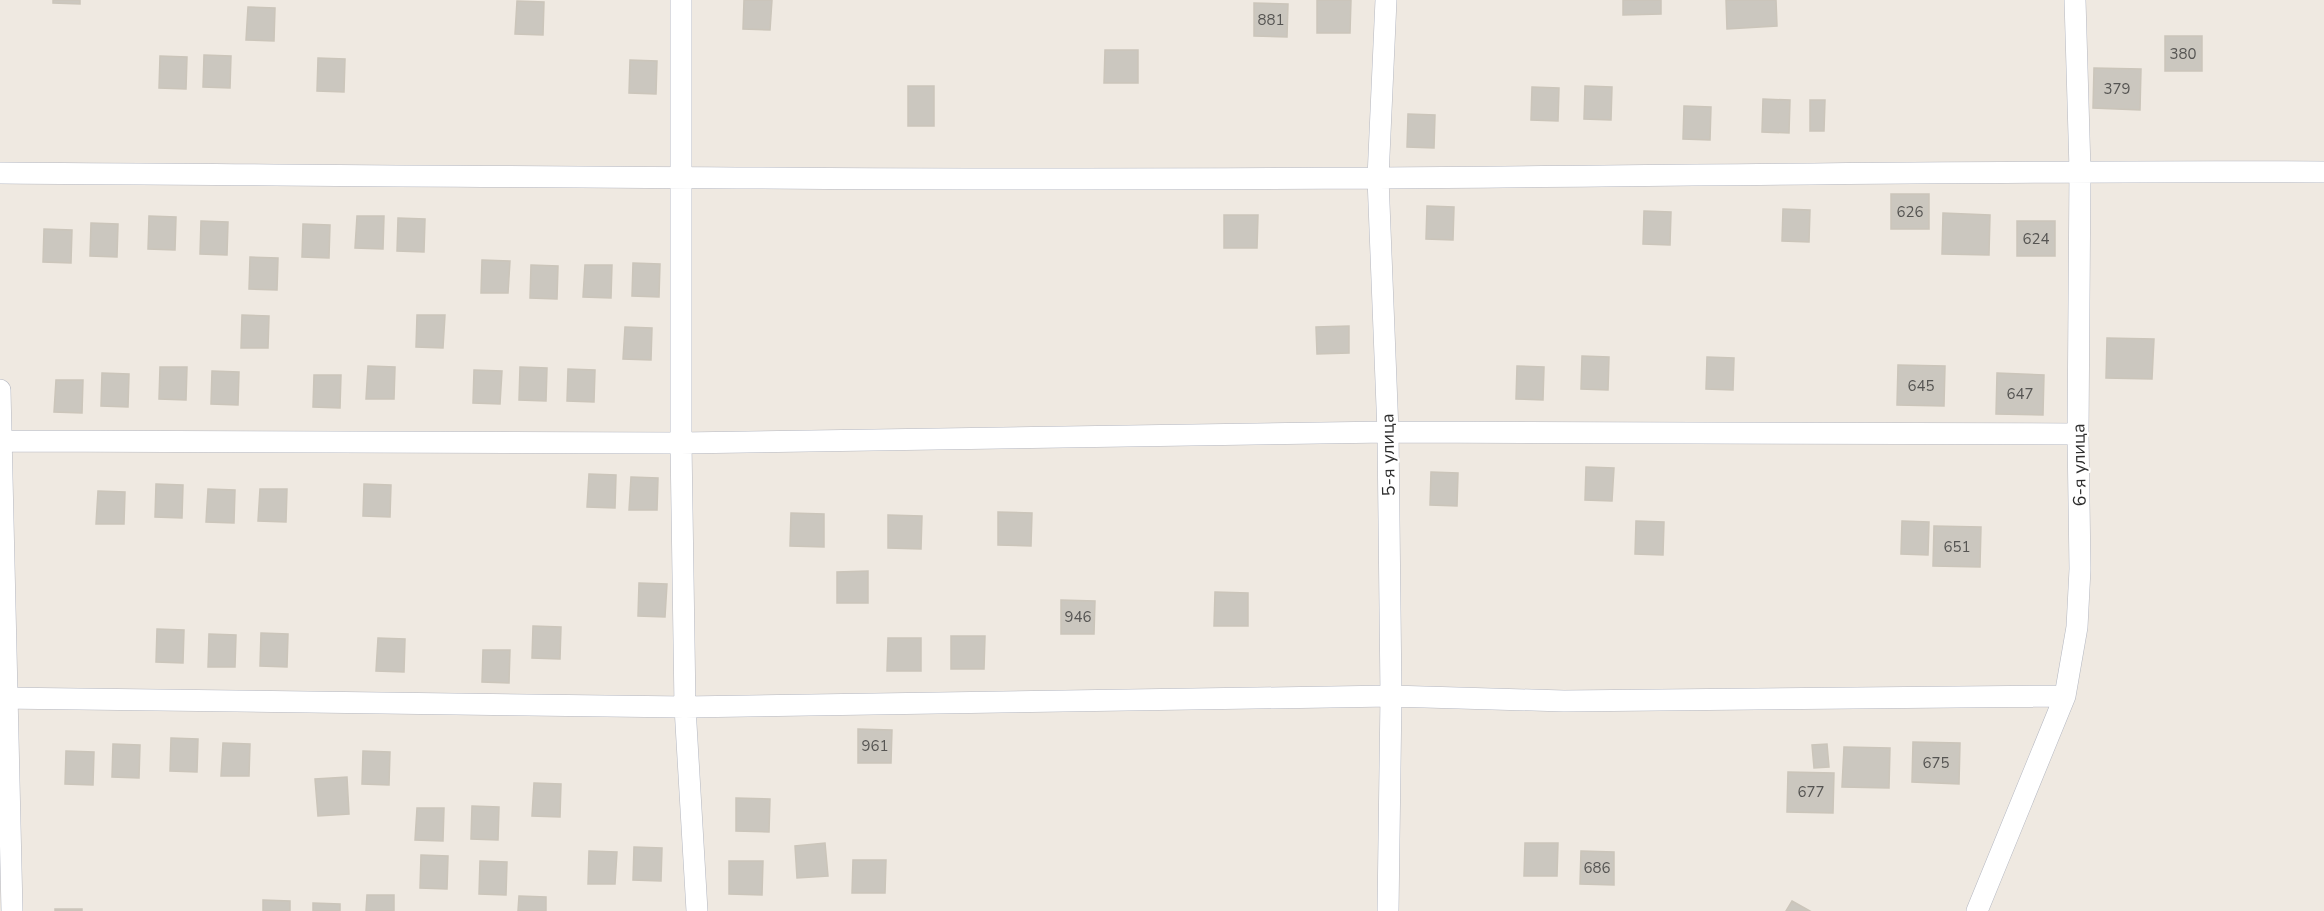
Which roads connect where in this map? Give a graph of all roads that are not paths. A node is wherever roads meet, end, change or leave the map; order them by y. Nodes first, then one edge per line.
1 (681, 0) edge
2 (1386, 0) edge
3 (2075, 0) edge
4 (2080, 170) junction
5 (2324, 172) edge
6 (0, 173) edge
7 (681, 177) junction
8 (1378, 178) junction
9 (0, 390) edge
10 (1388, 432) junction
11 (2078, 434) junction
12 (1, 441) edge
13 (681, 443) junction
14 (1391, 696) junction
15 (2065, 696) junction
16 (3, 698) edge
17 (685, 707) junction
18 (12, 911) edge
19 (697, 911) edge
20 (1388, 911) edge
21 (1977, 911) edge

1 - 7 street
2 - 8 street, 5-я улица
3 - 4 street, 6-я улица
4 - 5 street
4 - 8 street
4 - 11 street, 6-я улица
6 - 7 street
7 - 8 street
7 - 13 street
8 - 10 street, 5-я улица
9 - 12 street
10 - 11 street
10 - 13 street
10 - 14 street, 5-я улица
11 - 15 street, 6-я улица
12 - 13 street
12 - 16 street
13 - 17 street
14 - 15 street
14 - 17 street
14 - 20 street, 5-я улица
15 - 21 street, 6-я улица
16 - 17 street
16 - 18 street
17 - 19 street

